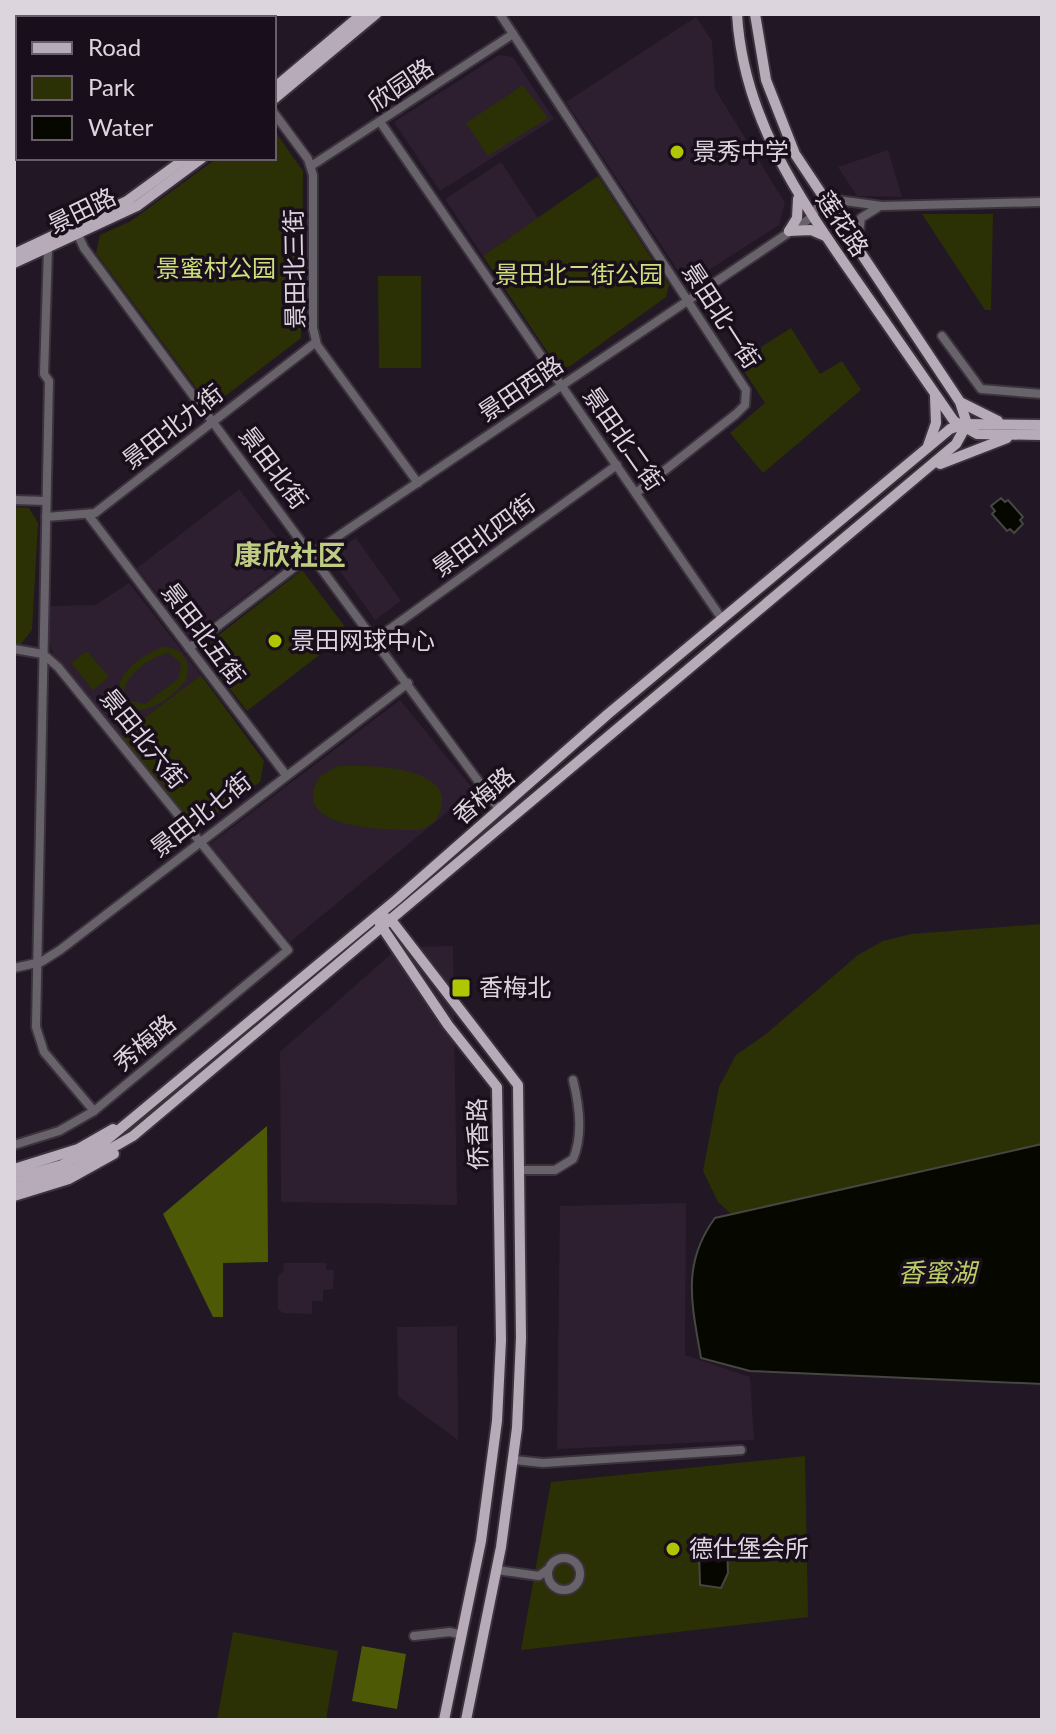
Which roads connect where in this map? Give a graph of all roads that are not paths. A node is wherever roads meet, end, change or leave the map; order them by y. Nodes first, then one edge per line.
1 (362, 14) edge
2 (376, 14) edge
3 (500, 14) edge
4 (737, 14) edge
5 (755, 14) edge
6 (513, 34) junction
7 (276, 86) edge
8 (276, 97) edge
9 (276, 119) edge
10 (381, 123) junction
11 (183, 160) edge
12 (199, 160) edge
13 (311, 166) junction
14 (795, 190) junction
15 (822, 198) junction
16 (1042, 202) edge
17 (882, 206) junction
18 (812, 217) junction
19 (789, 231) junction
20 (76, 232) junction
21 (826, 236) junction
22 (48, 249) junction
23 (857, 249) junction
24 (14, 254) edge
25 (14, 263) edge
26 (686, 299) junction
27 (913, 332) junction
28 (942, 336) dead end
29 (898, 341) junction
30 (316, 342) junction
31 (562, 386) junction
32 (931, 387) junction
33 (1042, 394) edge
34 (960, 402) junction
35 (213, 421) junction
36 (1012, 424) junction
37 (1042, 425) edge
38 (963, 426) junction
39 (1023, 435) junction
40 (1042, 435) edge
41 (925, 449) junction
42 (615, 463) junction
43 (920, 474) junction
44 (418, 483) junction
45 (636, 493) junction
46 (14, 500) edge
47 (46, 501) junction
48 (89, 516) junction
49 (46, 517) junction
50 (313, 553) junction
51 (722, 619) junction
52 (374, 637) junction
53 (189, 648) junction
54 (14, 649) edge
55 (43, 654) junction
56 (408, 683) junction
57 (608, 714) junction
58 (623, 726) junction
59 (286, 775) junction
60 (499, 809) junction
61 (508, 824) junction
62 (493, 836) junction
63 (199, 841) junction
64 (378, 915) junction
65 (391, 920) junction
66 (380, 929) junction
67 (288, 950) joint
68 (36, 964) junction
69 (14, 968) edge
70 (573, 1080) dead end
71 (94, 1111) junction
72 (126, 1124) junction
73 (133, 1136) junction
74 (14, 1145) edge
75 (73, 1165) junction
76 (14, 1169) edge
77 (519, 1170) junction
78 (14, 1178) edge
79 (14, 1188) edge
80 (14, 1196) edge
81 (741, 1450) dead end
82 (514, 1460) junction
83 (497, 1570) junction
84 (547, 1570) junction
85 (462, 1635) junction
86 (414, 1636) dead end
87 (444, 1720) edge
88 (466, 1720) edge

1 - 7 main road
2 - 8 main road
3 - 6 street, 景田北一街
4 - 14 main road, 莲花路
5 - 15 main road, 莲花路
6 - 10 street, 欣园路
6 - 26 street, 景田北一街
9 - 13 street
10 - 13 street, 欣园路
10 - 31 street, 景田北二街
11 - 20 main road, 景田路
12 - 20 main road, 景田路
13 - 30 street, 景田北三街
14 - 18 main road, 莲花路
14 - 19 main road
15 - 17 street
15 - 18 street
15 - 23 main road, 莲花路
16 - 17 street
17 - 23 street
18 - 19 street, 景田西路
18 - 21 main road, 莲花路
19 - 21 main road
19 - 26 street, 景田西路
20 - 22 main road, 景田路
20 - 24 main road, 景田路
20 - 35 street, 景田北街
21 - 29 main road, 莲花路
22 - 25 main road, 景田路
22 - 47 street
23 - 27 main road, 莲花路
26 - 31 street, 景田西路
26 - 45 street, 景田北一街
27 - 29 main road
27 - 34 main road, 莲花路
28 - 33 street
29 - 32 main road, 莲花路
30 - 35 street, 景田北九街
30 - 44 street, 景田北三街
31 - 42 street, 景田北二街
31 - 44 street, 景田西路
32 - 38 main road, 莲花路
32 - 41 main road
34 - 36 main road
34 - 38 main road, 莲花路
35 - 48 street, 景田北九街
35 - 50 street, 景田北街
36 - 37 main road
36 - 38 main road
38 - 39 main road
38 - 41 main road, 香梅路
38 - 43 main road, 香梅路
39 - 40 main road
39 - 43 main road
41 - 51 main road, 香梅路
42 - 45 street, 景田北二街
42 - 52 street, 景田北四街
43 - 58 main road, 香梅路
44 - 50 street, 景田西路
45 - 51 street, 景田北二街
46 - 47 street
47 - 49 street
48 - 49 street
48 - 53 street, 景田北五街
49 - 55 street
50 - 52 street, 景田北街
50 - 53 street, 景田西路
51 - 57 main road, 香梅路
52 - 56 street, 景田北街
53 - 59 street, 景田北五街
54 - 55 street
55 - 63 street, 景田北六街
55 - 68 street
56 - 59 street, 景田北七街
56 - 60 street, 景田北街
57 - 58 main road
57 - 60 main road, 香梅路
58 - 61 main road, 香梅路
59 - 63 street, 景田北七街
60 - 61 main road
60 - 62 main road
60 - 64 main road, 香梅路
61 - 62 main road, 香梅路
62 - 65 main road, 香梅路
63 - 67 street, 景田北六街
63 - 68 street, 景田北七街
64 - 65 main road
64 - 66 main road, 侨香路
64 - 72 main road, 香梅路
65 - 66 main road, 香梅路
65 - 77 main road, 侨香路
66 - 73 main road, 香梅路
66 - 85 main road, 侨香路
67 - 71 street, 秀梅路
68 - 69 street, 景田北七街
68 - 71 street
70 - 77 street
71 - 74 street, 秀梅路
72 - 75 main road, 香梅路
72 - 76 main road
73 - 75 main road, 香梅路
73 - 80 main road
75 - 78 main road, 香梅路
75 - 79 main road, 香梅路
77 - 82 main road, 侨香路
81 - 82 street
82 - 83 main road, 侨香路
83 - 84 street
83 - 88 main road, 侨香路
84 - 84 street
85 - 86 street
85 - 87 main road, 侨香路

